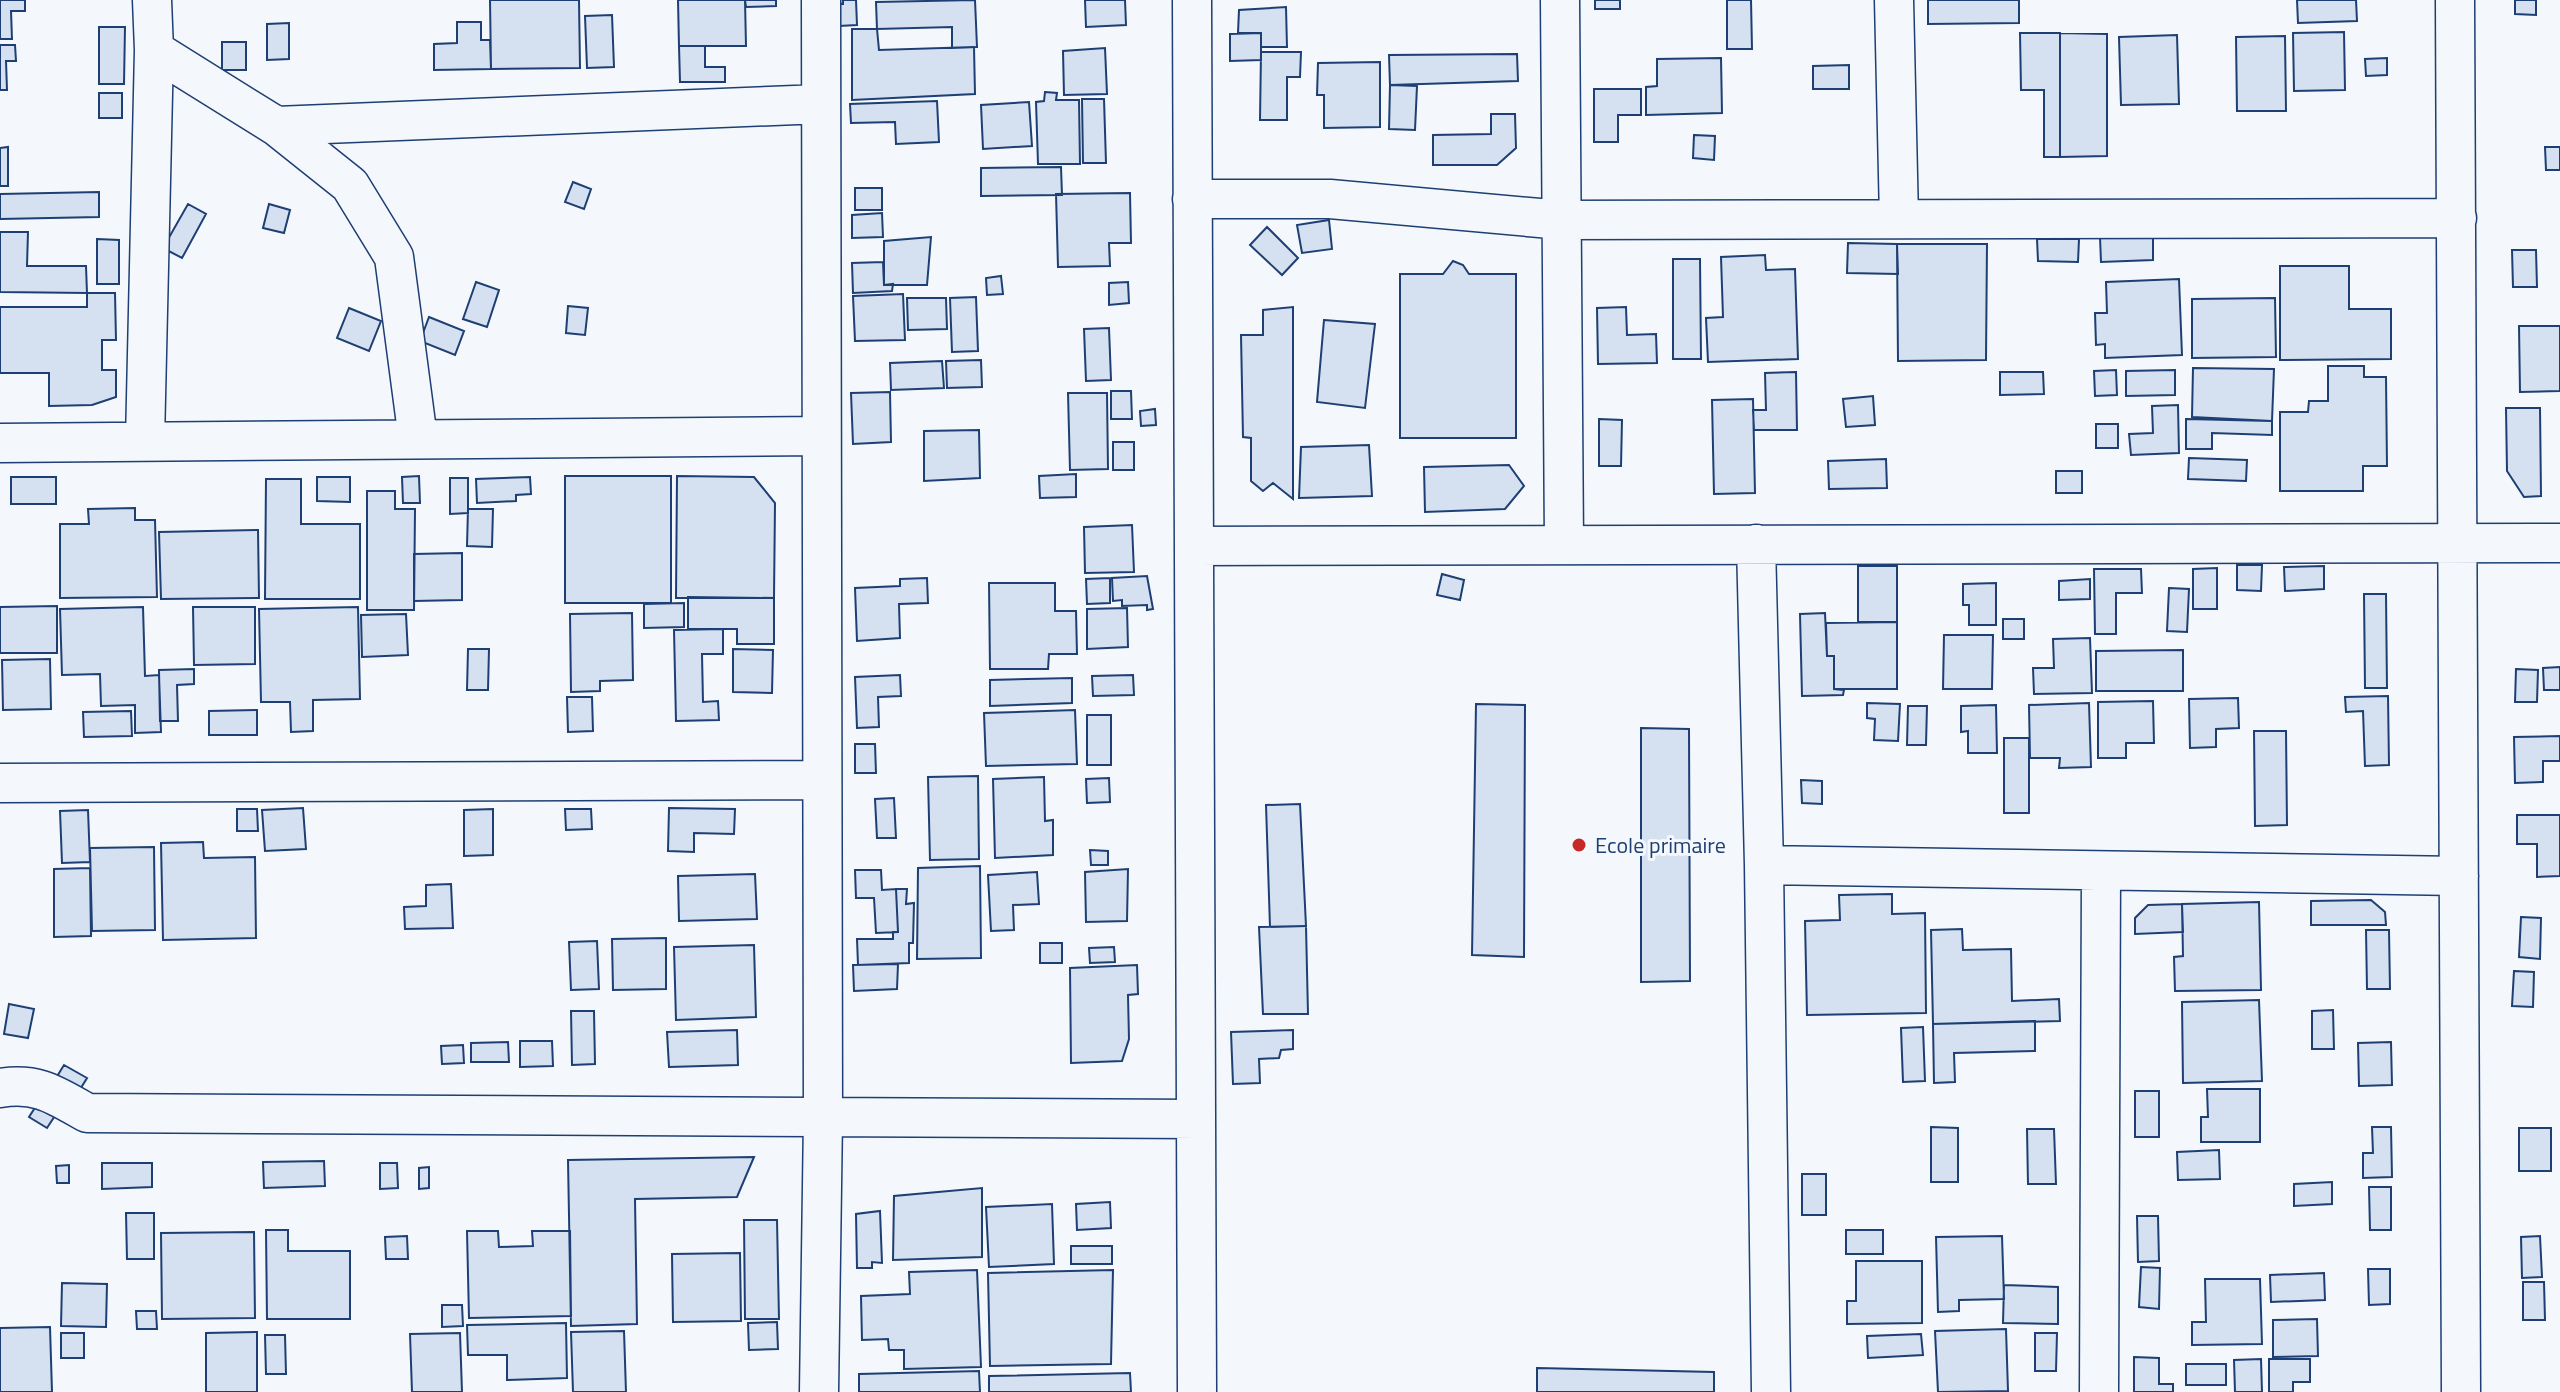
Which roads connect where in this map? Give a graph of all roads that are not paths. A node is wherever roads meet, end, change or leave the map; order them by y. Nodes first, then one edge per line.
1 (152, 0) edge
2 (821, 0) edge
3 (1192, 0) edge
4 (1560, 0) edge
5 (1894, 0) edge
6 (2455, 0) edge
7 (154, 50) junction
8 (821, 104) junction
9 (276, 126) junction
10 (1192, 199) junction
11 (2457, 218) junction
12 (1899, 219) junction
13 (1562, 220) junction
14 (821, 436) junction
15 (418, 439) junction
16 (145, 441) junction
17 (0, 443) edge
18 (2560, 543) edge
19 (1756, 544) junction
20 (2458, 544) junction
21 (1564, 545) junction
22 (1194, 546) junction
23 (822, 780) junction
24 (0, 783) edge
25 (1764, 865) junction
26 (2101, 872) junction
27 (2459, 876) junction
28 (0, 1088) edge
29 (823, 1118) junction
30 (1196, 1119) junction
31 (819, 1392) edge
32 (1197, 1392) edge
33 (1771, 1392) edge
34 (2099, 1392) edge
35 (2461, 1392) edge

1 - 7 street
2 - 8 street
3 - 10 street
4 - 13 street
5 - 12 street
6 - 11 street
7 - 9 street
7 - 16 street
8 - 9 street
8 - 14 street
9 - 15 street
10 - 13 street
10 - 22 street
11 - 12 street
11 - 20 street
12 - 13 street
13 - 21 street
14 - 15 street
14 - 23 street
15 - 16 street
16 - 17 street
18 - 20 street
19 - 20 street
19 - 21 street
19 - 25 street
20 - 27 street
21 - 22 street
22 - 30 street
23 - 24 street
23 - 29 street
25 - 26 street
25 - 33 street
26 - 27 street
26 - 34 street
27 - 35 street
28 - 29 street
29 - 30 street
29 - 31 street
30 - 32 street

